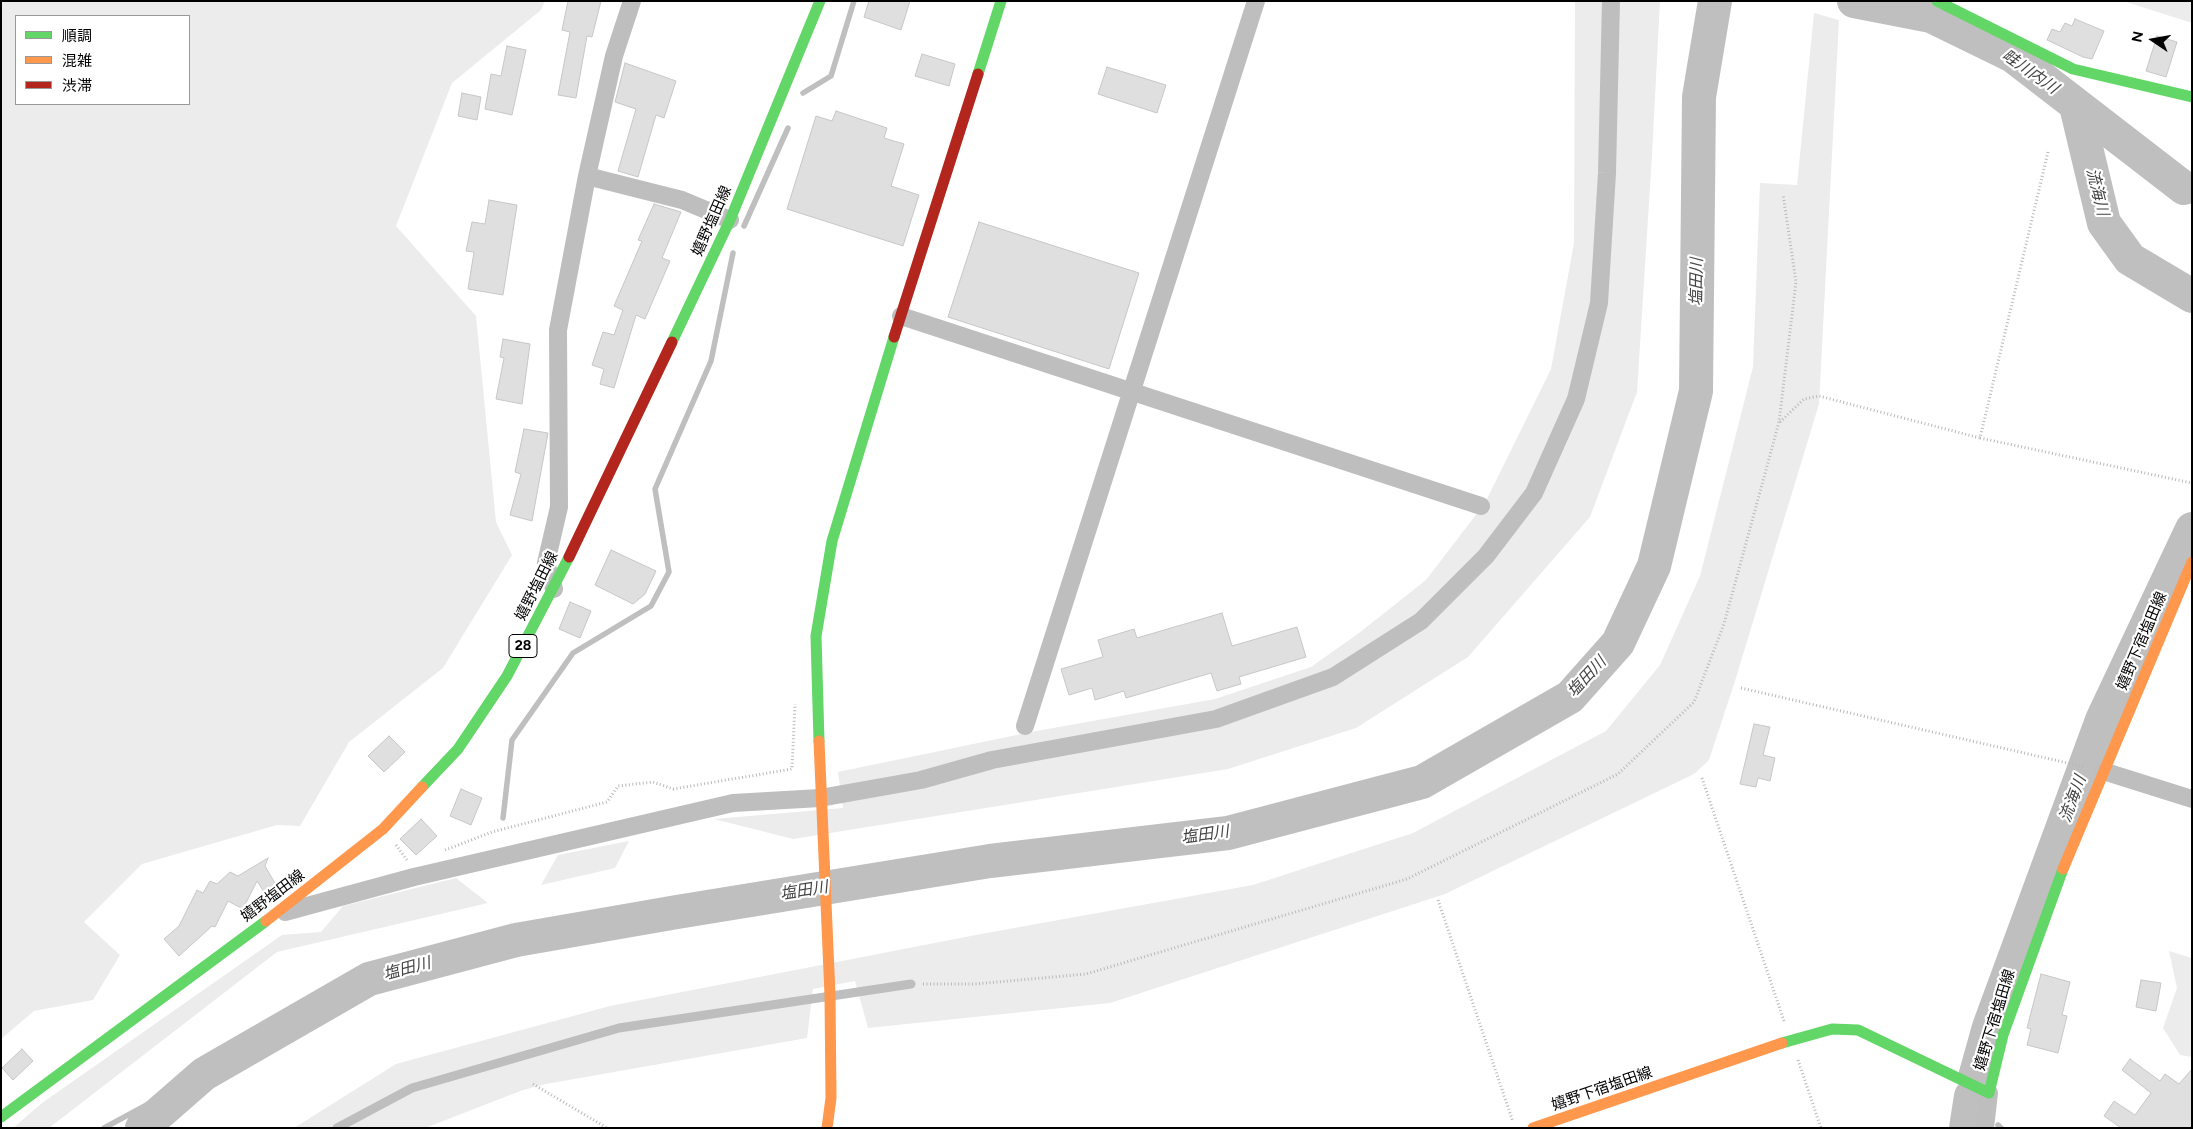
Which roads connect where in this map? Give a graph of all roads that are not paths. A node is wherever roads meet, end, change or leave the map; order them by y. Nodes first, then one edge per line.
1 (632, 1) edge
2 (820, 1) edge
3 (1001, 1) edge
4 (1256, 1) edge
5 (1611, 1) edge
6 (1937, 1) edge
7 (2192, 97) edge
8 (587, 176) junction
9 (730, 220) junction
10 (900, 316) junction
11 (1131, 392) junction
12 (1481, 506) dead end
13 (2192, 562) edge
14 (554, 589) junction
15 (1025, 726) dead end
16 (2103, 771) junction
17 (820, 798) junction
18 (2192, 799) edge
19 (275, 914) junction
20 (911, 984) road end
21 (830, 996) junction
22 (1989, 1093) junction
23 (1, 1117) edge
24 (336, 1128) edge
25 (827, 1128) edge
26 (1533, 1128) edge
27 (1985, 1128) edge

1 - 8 street
2 - 9 main road, 嬉野塩田線 / 28
3 - 10 main road
4 - 11 street
5 - 17 street
6 - 7 main road
8 - 9 street
8 - 14 street
9 - 14 main road, 嬉野塩田線 / 28
10 - 11 street
10 - 17 main road
11 - 12 street
11 - 15 street
13 - 16 main road, 嬉野下宿塩田線
14 - 19 main road, 嬉野塩田線 / 28
16 - 18 street
16 - 22 main road, 嬉野下宿塩田線
17 - 19 street
17 - 21 main road
19 - 23 main road, 嬉野塩田線 / 28
20 - 21 lane
21 - 24 lane
21 - 25 main road
22 - 26 main road, 嬉野下宿塩田線
22 - 27 street

